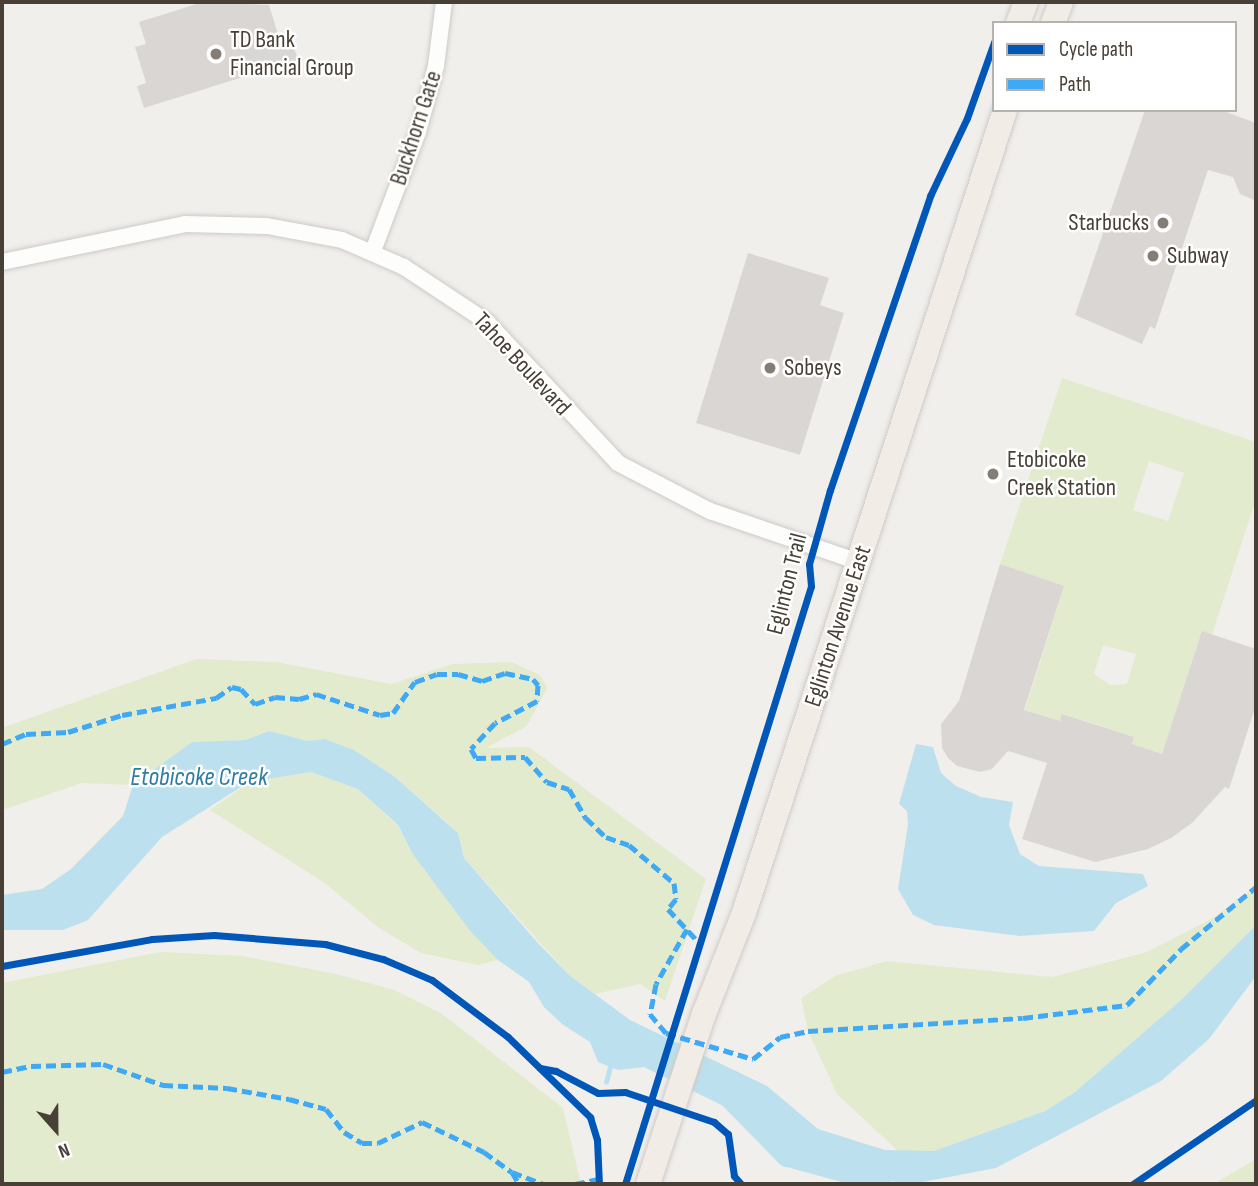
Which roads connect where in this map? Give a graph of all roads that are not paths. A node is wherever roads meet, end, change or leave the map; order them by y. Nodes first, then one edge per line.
1 (444, 2) edge
2 (1026, 2) edge
3 (1061, 2) edge
4 (1019, 21) edge
5 (1054, 21) edge
6 (1004, 112) edge
7 (373, 251) junction
8 (2, 262) edge
9 (859, 562) junction
10 (648, 1184) edge

1 - 7 street, Buckhorn Gate
2 - 4 main road
3 - 5 main road
6 - 9 main road, Eglinton Avenue East
7 - 8 street, Tahoe Boulevard
7 - 9 street, Tahoe Boulevard
9 - 10 main road, Eglinton Avenue East

